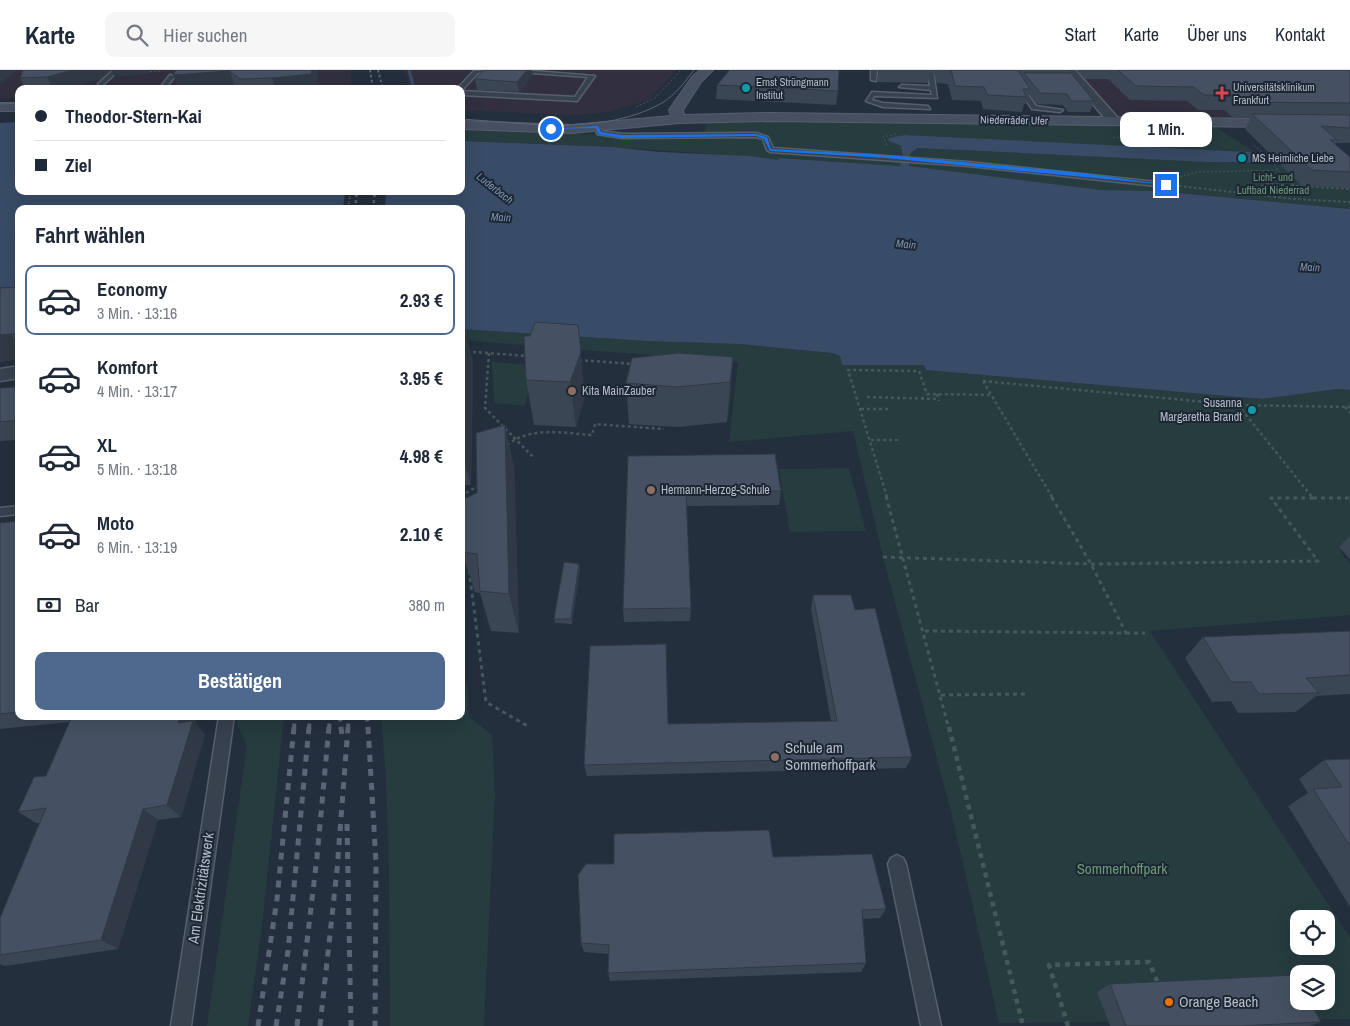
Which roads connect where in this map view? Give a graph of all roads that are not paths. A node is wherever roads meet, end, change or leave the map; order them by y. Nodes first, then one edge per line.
1 (116, 70) edge
2 (488, 70) edge
3 (495, 70) edge
4 (874, 70) edge
5 (930, 70) edge
6 (553, 72) edge
7 (172, 76) edge
8 (1072, 76) edge
9 (1025, 78) edge
10 (874, 80) dead end
11 (100, 85) edge
12 (165, 85) edge
13 (464, 85) edge
14 (902, 86) dead end
15 (933, 88) junction
16 (465, 93) edge
17 (696, 101) junction
18 (0, 107) edge
19 (15, 107) edge
20 (928, 108) dead end
21 (1060, 110) edge
22 (768, 117) junction
23 (679, 118) junction
24 (1113, 120) junction
25 (634, 122) junction
26 (1350, 124) edge
27 (465, 125) edge
28 (598, 127) junction
29 (1166, 185) road end
30 (15, 373) edge
31 (0, 375) edge
32 (15, 510) edge
33 (0, 512) edge
34 (226, 720) edge
35 (897, 864) dead end
36 (181, 1026) edge
37 (931, 1026) edge

1 - 11 lane
2 - 13 lane
3 - 6 lane
4 - 10 lane
5 - 15 lane
6 - 16 lane
7 - 12 lane
8 - 24 street
9 - 21 lane
14 - 15 lane
15 - 20 lane
17 - 22 main road
17 - 23 main road
17 - 25 main road
18 - 19 main road
22 - 23 main road, Niederräder Ufer
22 - 24 main road, Niederräder Ufer
23 - 25 main road, Niederräder Ufer
24 - 26 main road, Niederräder Ufer
25 - 28 main road
27 - 28 main road
28 - 29 lane
30 - 31 street
32 - 33 lane
34 - 36 lane, Am Elektrizitätswerk
35 - 37 lane

